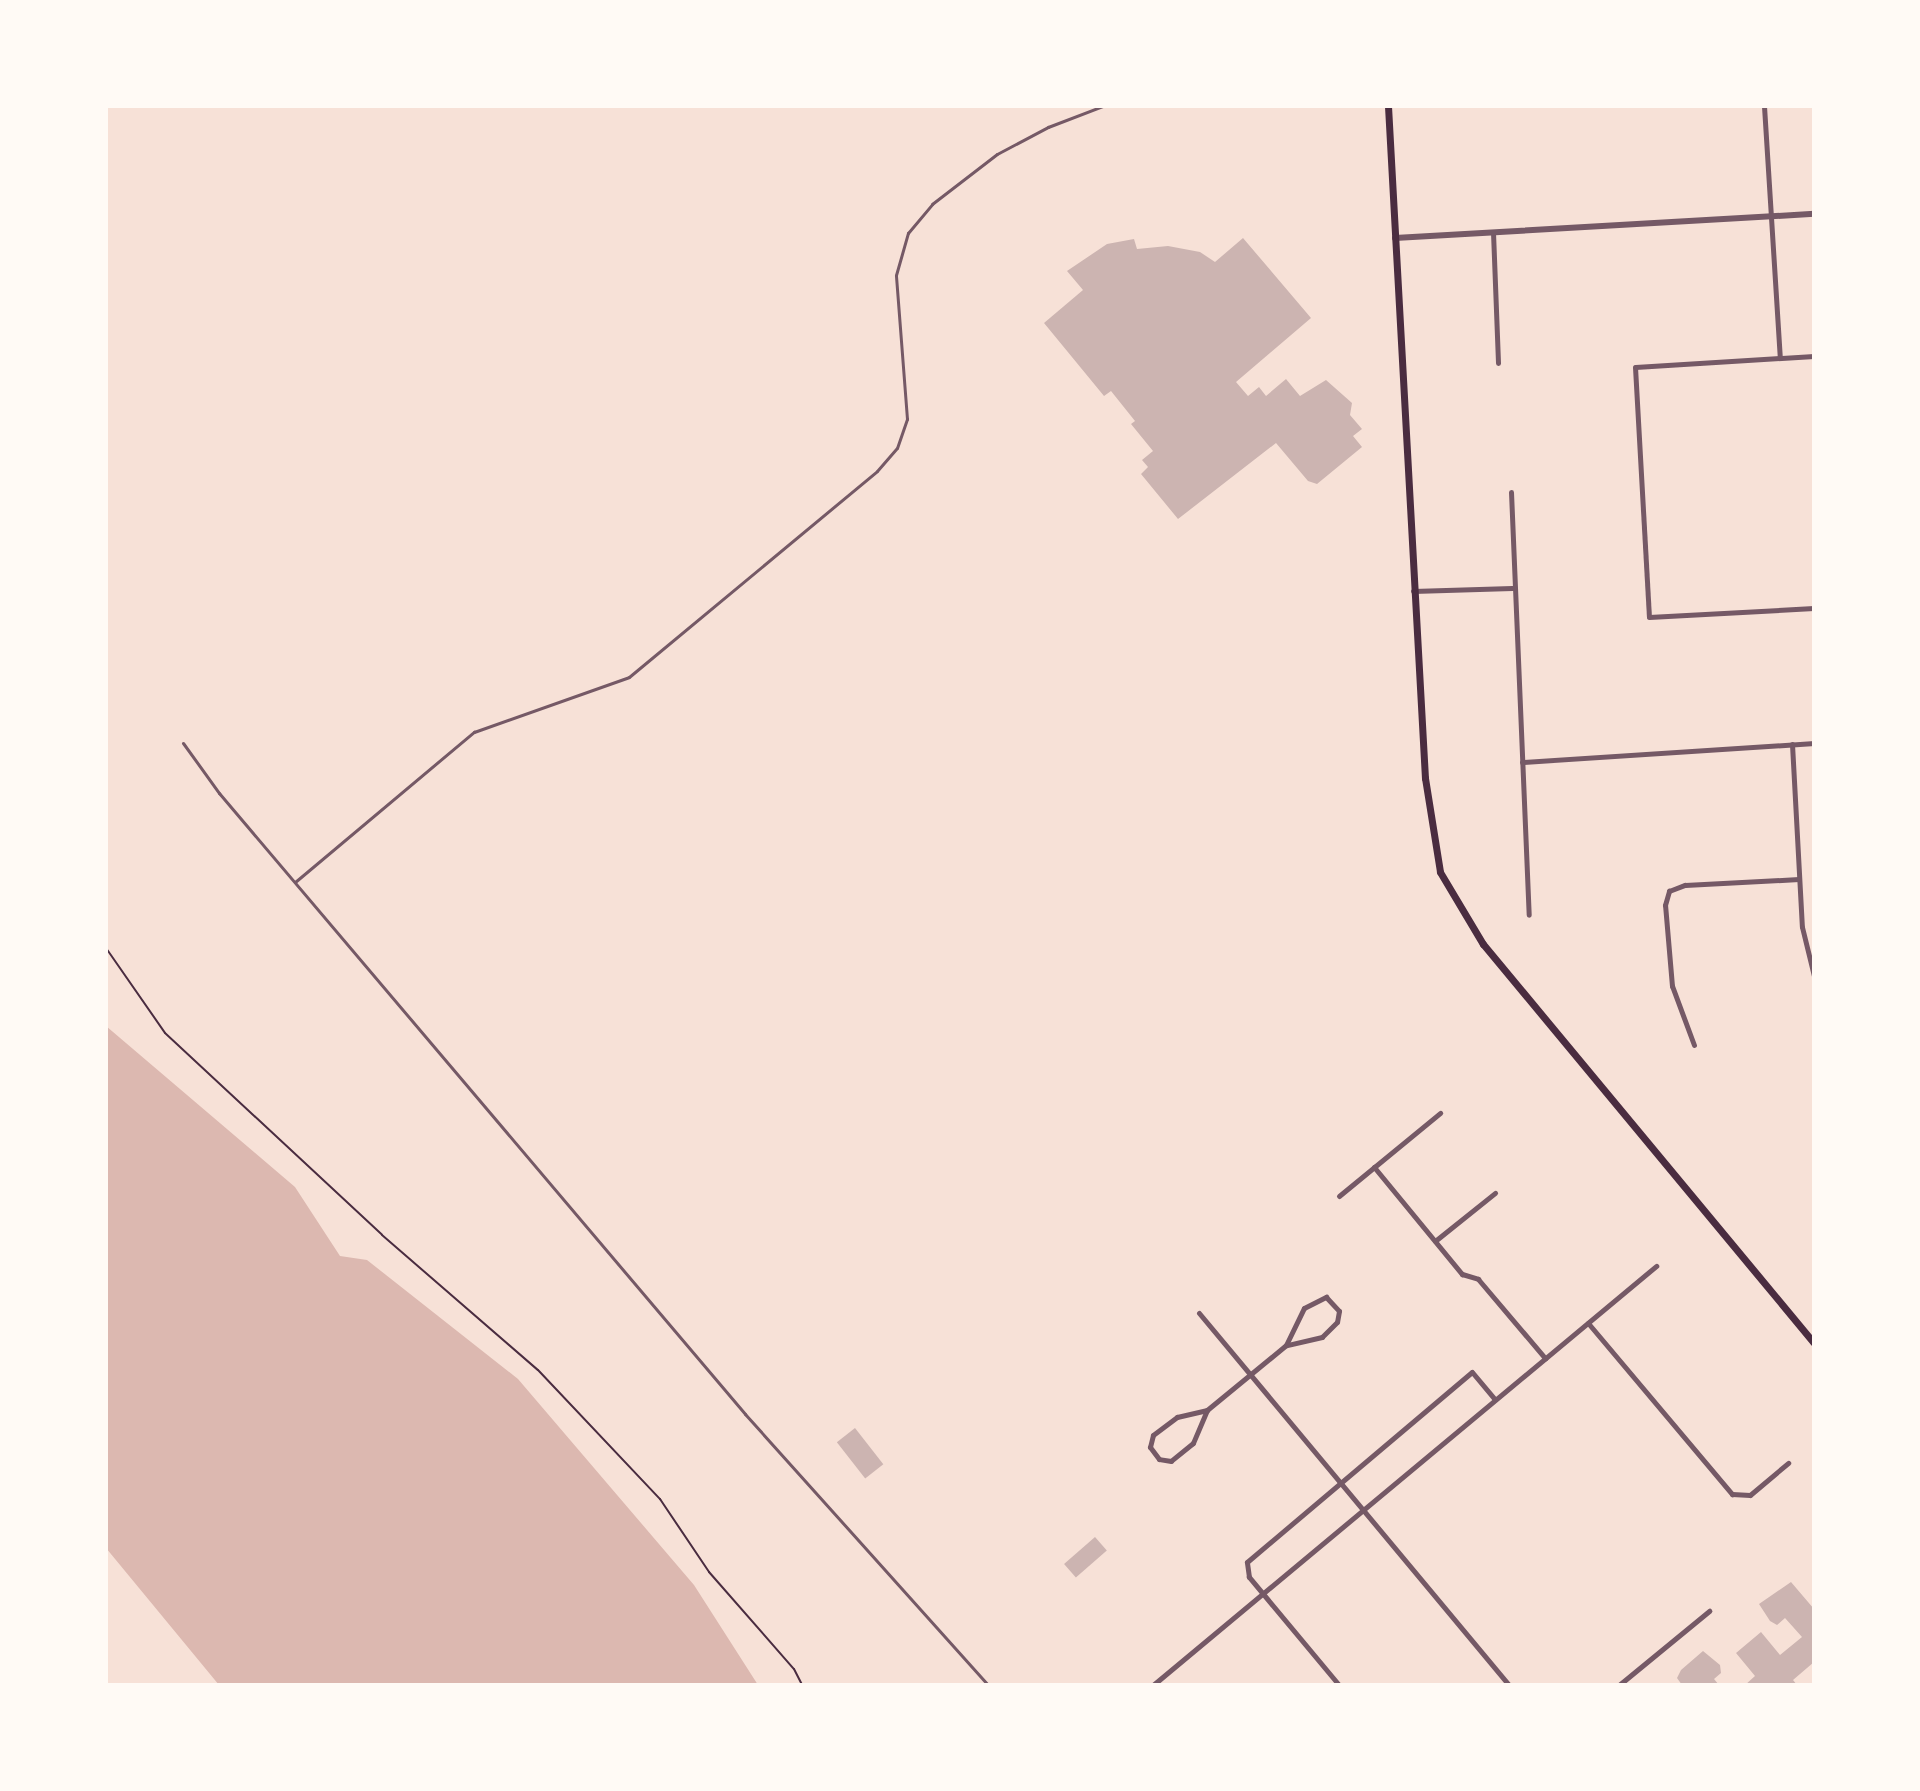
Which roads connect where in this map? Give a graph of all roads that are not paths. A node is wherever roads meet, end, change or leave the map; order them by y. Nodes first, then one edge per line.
1 (1103, 106) edge
2 (1388, 106) edge
3 (1764, 106) edge
4 (1814, 214) edge
5 (1771, 216) junction
6 (1493, 232) junction
7 (1395, 238) junction
8 (1814, 356) edge
9 (1780, 357) junction
10 (1498, 363) dead end
11 (1511, 492) dead end
12 (1512, 588) junction
13 (1413, 591) junction
14 (1814, 608) edge
15 (183, 743) dead end
16 (1814, 743) edge
17 (1792, 744) junction
18 (1522, 762) junction
19 (1799, 879) junction
20 (295, 882) junction
21 (1529, 915) dead end
22 (1814, 976) edge
23 (1694, 1045) dead end
24 (1440, 1113) dead end
25 (1374, 1167) junction
26 (1495, 1193) dead end
27 (1339, 1196) dead end
28 (1435, 1241) junction
29 (1656, 1266) dead end
30 (1199, 1313) dead end
31 (1588, 1323) junction
32 (1814, 1343) edge
33 (1286, 1345) junction
34 (1545, 1358) junction
35 (1250, 1375) junction
36 (1495, 1399) junction
37 (1207, 1410) junction
38 (1788, 1463) dead end
39 (1339, 1482) junction
40 (1362, 1509) junction
41 (1262, 1592) junction
42 (1709, 1611) dead end
43 (1152, 1684) edge
44 (988, 1685) edge
45 (1339, 1685) edge
46 (1509, 1685) edge
47 (1619, 1685) edge

1 - 20 lane
2 - 7 main road
3 - 5 street
4 - 5 street
5 - 6 street
5 - 9 street
6 - 7 street
6 - 10 street
7 - 13 main road
8 - 9 street
9 - 14 street
11 - 12 street
12 - 13 street
12 - 18 street
13 - 32 main road
15 - 20 lane
16 - 17 street
17 - 18 street
17 - 19 street
18 - 21 street
19 - 22 street
19 - 23 street
20 - 44 lane
24 - 25 street
25 - 27 street
25 - 28 street
26 - 28 street
28 - 34 street
29 - 31 street
30 - 35 street
31 - 34 street
31 - 38 street
33 - 33 street
33 - 35 street
34 - 36 street
35 - 37 street
35 - 39 street
36 - 39 street
36 - 40 street
37 - 37 street
39 - 40 street
39 - 41 street
40 - 41 street
40 - 46 street
41 - 43 street
41 - 45 street
42 - 47 street

